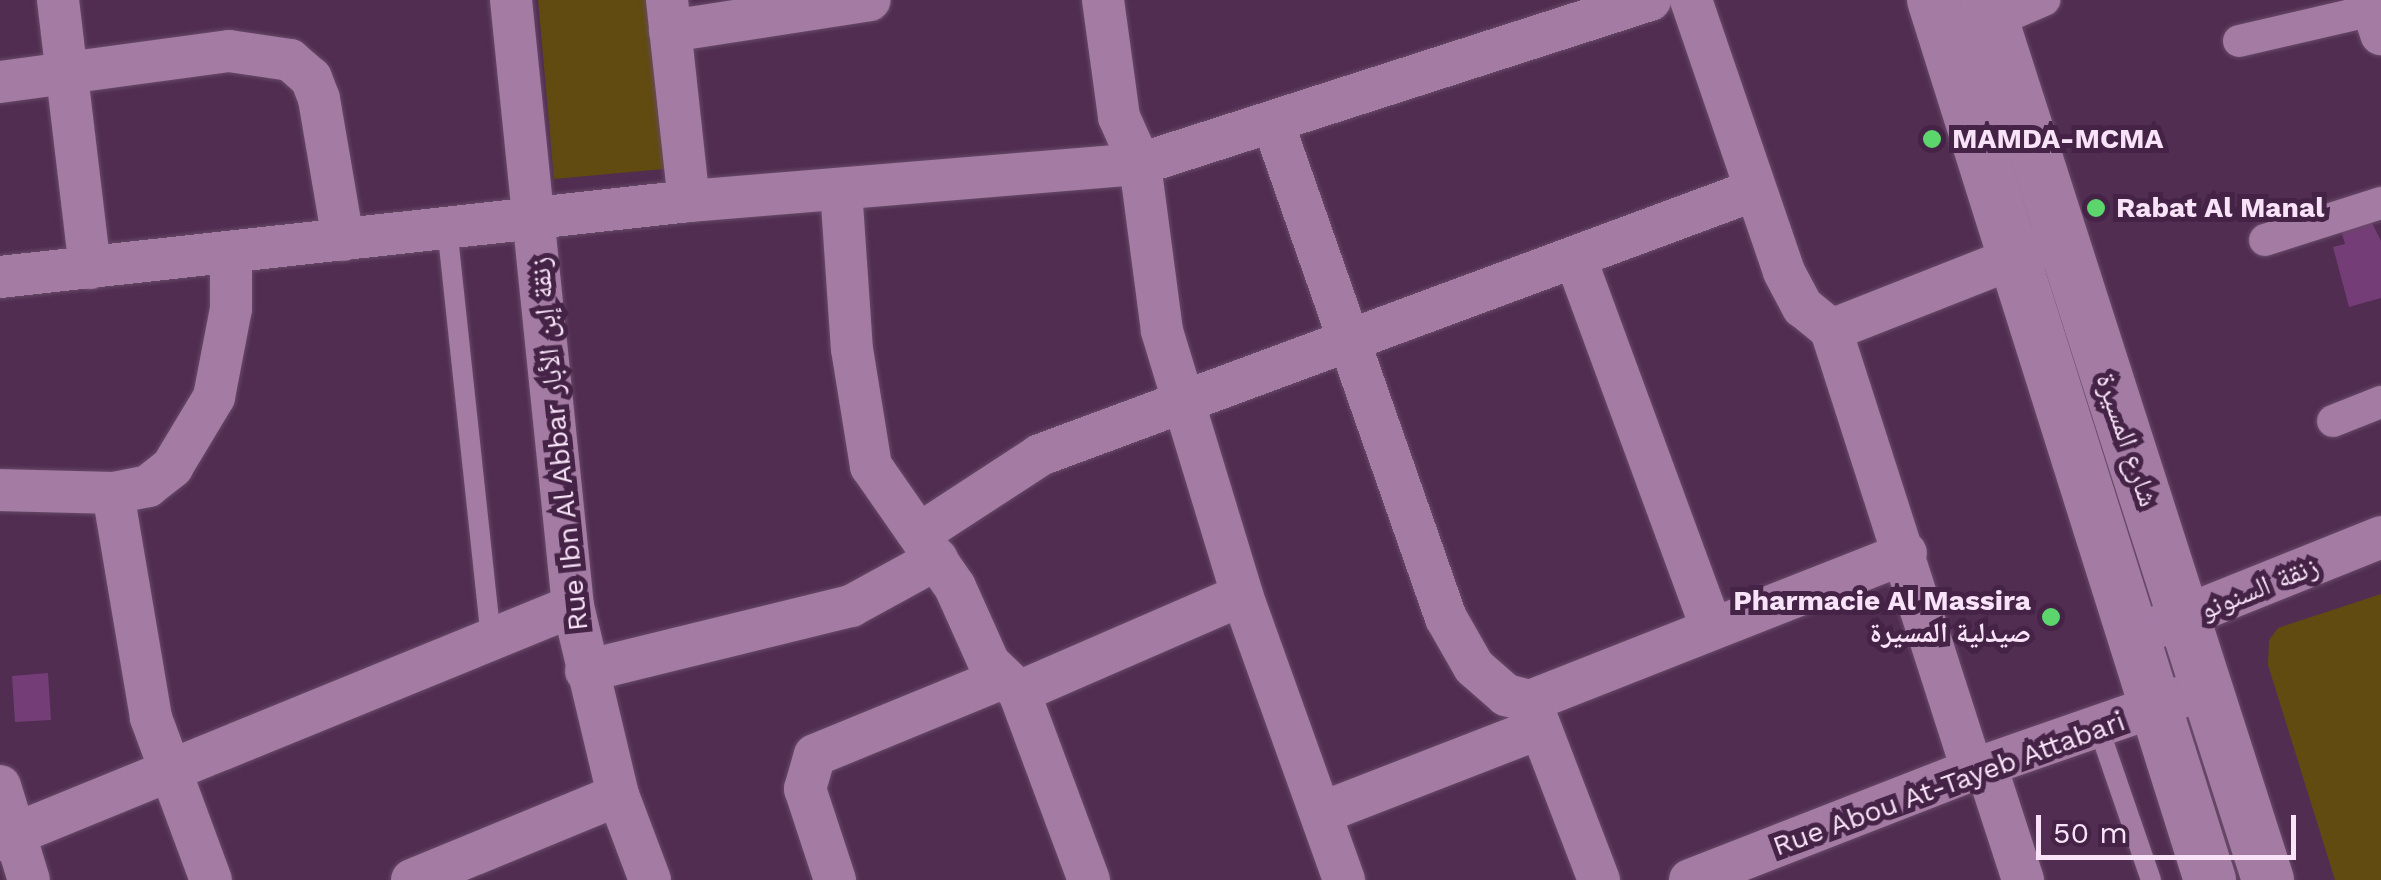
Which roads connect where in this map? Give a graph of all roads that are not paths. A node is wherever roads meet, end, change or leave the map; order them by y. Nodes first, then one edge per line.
1 (58, 0) edge
2 (512, 0) edge
3 (870, 0) edge
4 (1103, 0) edge
5 (1650, 0) edge
6 (1690, 0) edge
7 (1933, 0) edge
8 (2044, 0) edge
9 (1600, 9) edge
10 (1989, 11) edge
11 (668, 15) edge
12 (2377, 22) edge
13 (2239, 41) dead end
14 (64, 73) junction
15 (0, 82) edge
16 (1274, 124) junction
17 (1140, 164) junction
18 (840, 188) junction
19 (1752, 191) junction
20 (689, 201) junction
21 (2381, 203) edge
22 (534, 218) junction
23 (447, 227) junction
24 (343, 240) junction
25 (2265, 240) dead end
26 (2037, 249) junction
27 (230, 252) junction
28 (1575, 258) junction
29 (90, 268) junction
30 (0, 277) edge
31 (1831, 330) junction
32 (1348, 338) junction
33 (1183, 402) junction
34 (2381, 402) edge
35 (2333, 421) dead end
36 (0, 490) edge
37 (113, 494) junction
38 (2381, 538) edge
39 (928, 546) junction
40 (1906, 553) junction
41 (1242, 595) junction
42 (573, 606) junction
43 (2186, 618) junction
44 (1712, 626) junction
45 (2136, 635) junction
46 (492, 641) junction
47 (586, 670) junction
48 (1010, 685) junction
49 (2208, 688) junction
50 (2157, 708) junction
51 (1535, 714) junction
52 (2099, 729) junction
53 (1979, 768) junction
54 (170, 770) junction
55 (0, 786) edge
56 (618, 795) junction
57 (1321, 813) junction
58 (7, 838) edge
59 (1709, 876) edge
60 (29, 880) edge
61 (211, 880) edge
62 (412, 880) edge
63 (650, 880) edge
64 (835, 880) edge
65 (1088, 880) edge
66 (1344, 880) edge
67 (1598, 880) edge
68 (2023, 880) edge
69 (2152, 880) edge
70 (2210, 880) edge
71 (2268, 880) edge

1 - 14 street
2 - 22 street, Rue Ibn Al Abbar زنقة إبن الأبار
3 - 11 street
4 - 17 street
5 - 9 street
6 - 19 street
7 - 26 street, شارع المسيرة
8 - 10 street
9 - 16 street
10 - 26 street, شارع المسيرة
11 - 20 street
12 - 13 street
14 - 15 street
14 - 24 street
14 - 29 street
16 - 17 street
16 - 32 street
17 - 18 street
17 - 33 street
18 - 20 street
18 - 39 street
19 - 28 street
19 - 31 street
20 - 22 street
21 - 25 street
22 - 23 street
22 - 42 street, Rue Ibn Al Abbar زنقة إبن الأبار
23 - 24 street
23 - 46 lane
24 - 27 street
26 - 31 street
26 - 43 street, شارع المسيرة
26 - 45 street, شارع المسيرة
27 - 29 street
27 - 37 street
28 - 32 street
28 - 44 street
29 - 30 street
31 - 40 street
32 - 33 street
32 - 51 street
33 - 39 street
33 - 41 street
34 - 35 street
36 - 37 street
37 - 54 street
38 - 43 street, زنقة السنونو
39 - 47 street
39 - 48 street
40 - 44 street
40 - 53 street
41 - 48 street
41 - 57 street
42 - 46 street
42 - 47 street, Rue Ibn Al Abbar زنقة إبن الأبار
43 - 45 street, زنقة السنونو
43 - 49 street, شارع المسيرة
44 - 51 street
45 - 50 street, شارع المسيرة
46 - 54 street
47 - 56 street, Rue Ibn Al Abbar زنقة إبن الأبار
48 - 64 street
48 - 65 street
49 - 50 street, Rue Abou At-Tayeb Attabari
49 - 71 street, شارع المسيرة
50 - 52 street, Rue Abou At-Tayeb Attabari
50 - 70 street, شارع المسيرة
51 - 57 street
51 - 67 street
52 - 53 street, Rue Abou At-Tayeb Attabari
52 - 69 lane
53 - 59 street, Rue Abou At-Tayeb Attabari
53 - 68 street
54 - 58 street
54 - 61 street
55 - 58 street
56 - 62 street
56 - 63 street, Rue Ibn Al Abbar زنقة إبن الأبار
57 - 66 street
58 - 60 street

